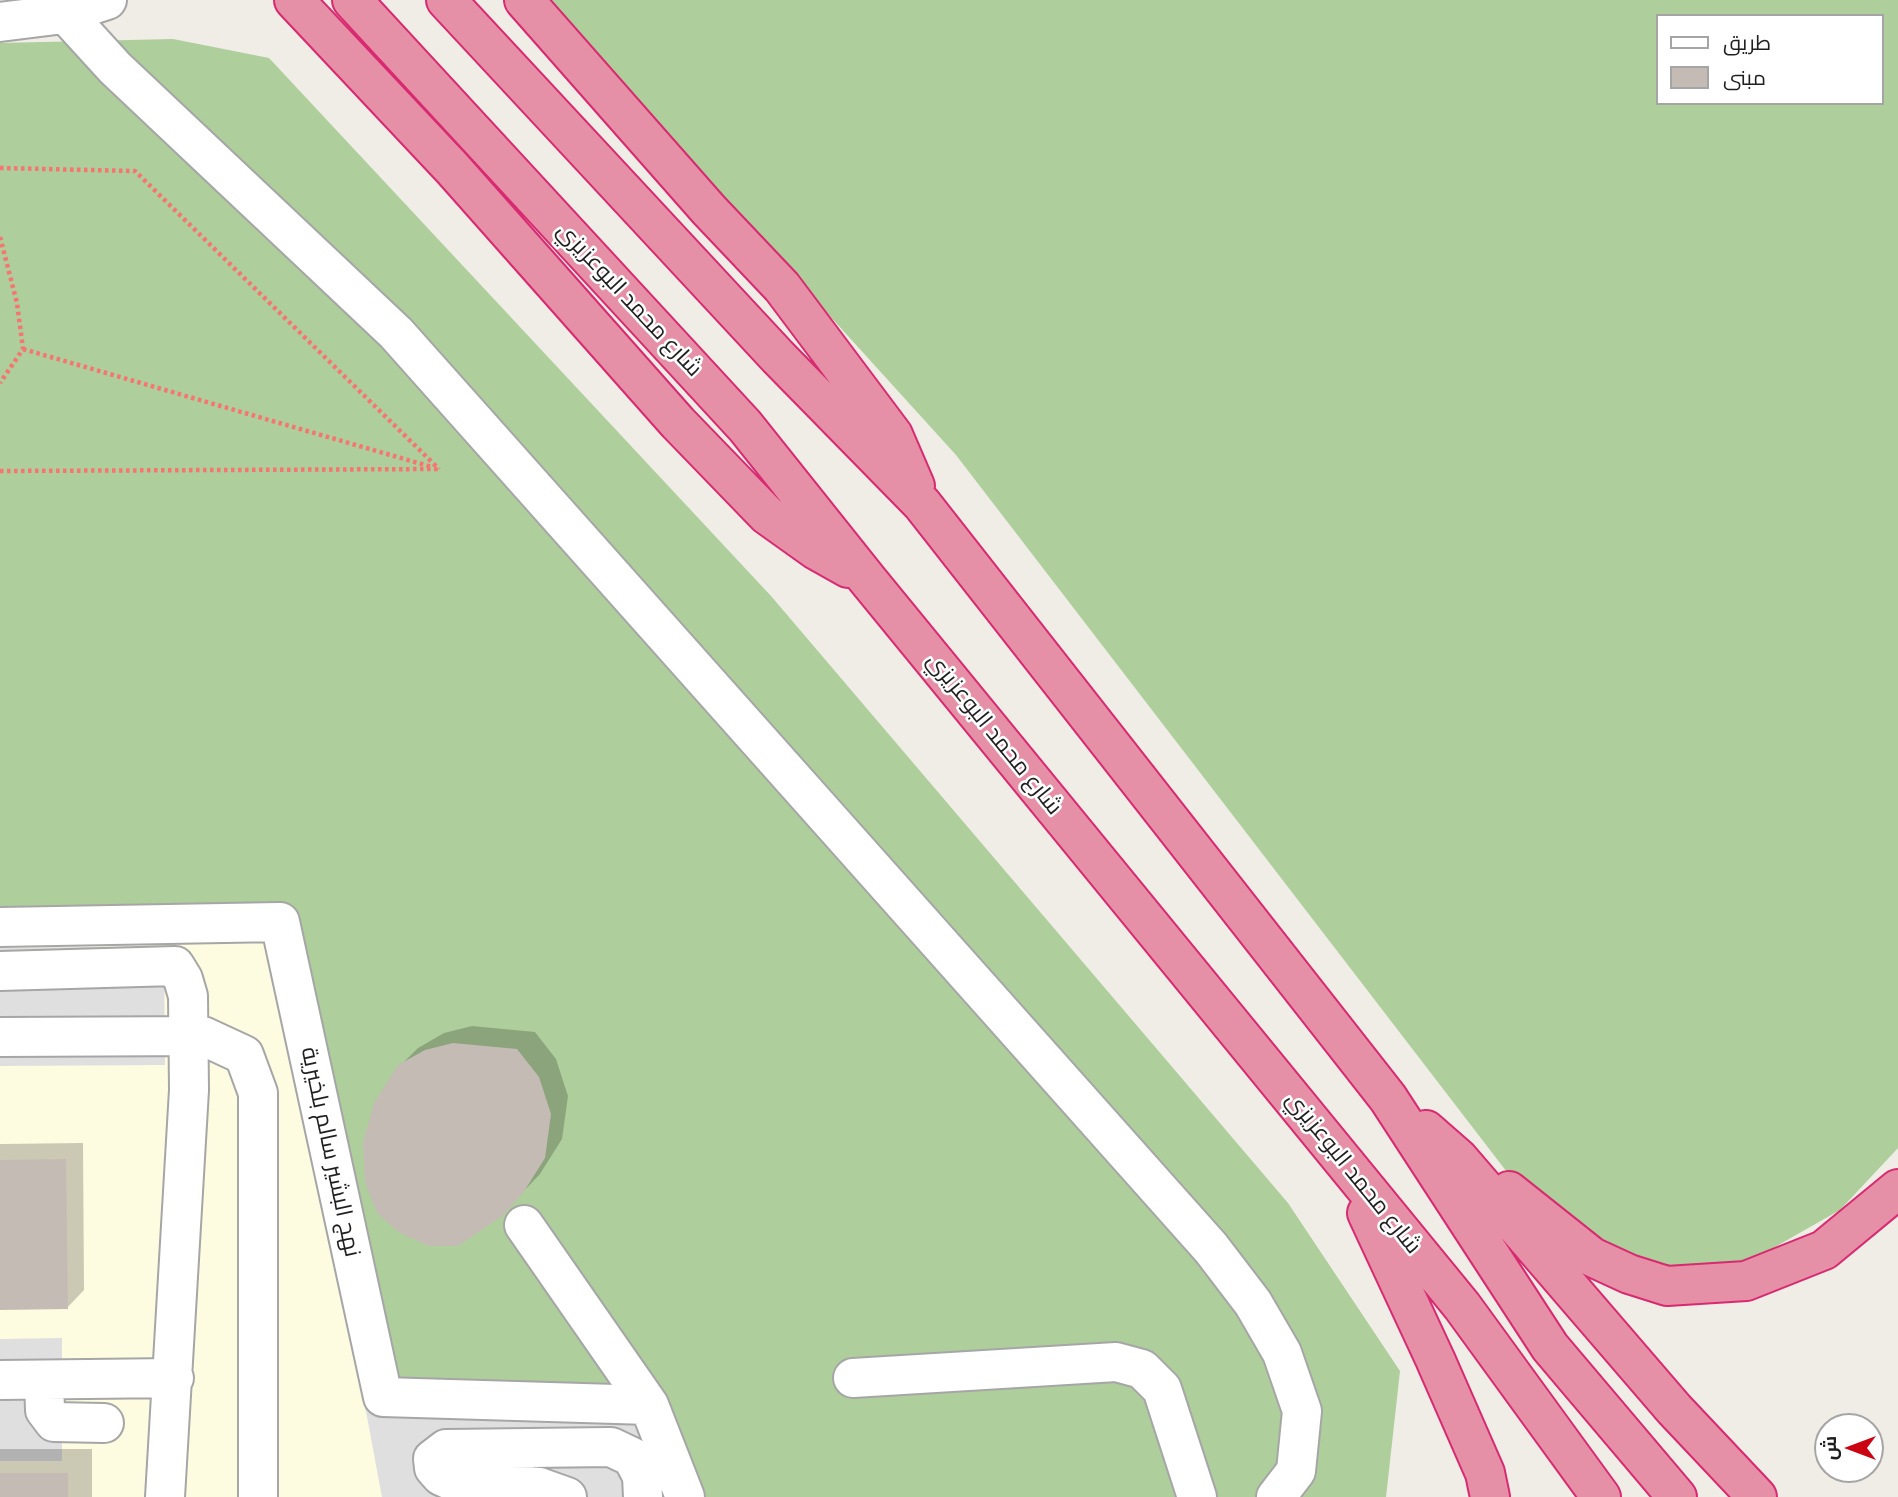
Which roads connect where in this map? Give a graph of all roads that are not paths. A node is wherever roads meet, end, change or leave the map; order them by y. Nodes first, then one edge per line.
1 (107, 0) edge
2 (294, 0) edge
3 (352, 0) edge
4 (446, 0) edge
5 (524, 0) edge
6 (58, 7) edge
7 (0, 22) edge
8 (922, 504) junction
9 (867, 579) junction
10 (0, 927) edge
11 (0, 971) edge
12 (189, 1036) junction
13 (0, 1037) edge
14 (1388, 1098) junction
15 (1458, 1158) junction
16 (1343, 1160) junction
17 (1898, 1189) edge
18 (524, 1225) dead end
19 (174, 1378) junction
20 (853, 1378) dead end
21 (0, 1380) edge
22 (44, 1380) junction
23 (649, 1405) junction
24 (104, 1423) dead end
25 (165, 1497) edge
26 (258, 1497) edge
27 (567, 1497) edge
28 (643, 1497) edge
29 (685, 1497) edge
30 (1197, 1497) edge
31 (1276, 1497) edge
32 (1490, 1497) edge
33 (1601, 1497) edge
34 (1676, 1497) edge
35 (1757, 1497) edge

1 - 6 street
2 - 9 highway
3 - 9 highway, شارع محمد البوعزيزي
4 - 8 highway
5 - 8 highway
6 - 7 street
6 - 31 street
8 - 14 highway
9 - 16 highway, شارع محمد البوعزيزي
10 - 23 street, نهج البشير سالم بلخيرية
11 - 12 street
12 - 13 street
12 - 19 street
12 - 26 street
14 - 15 highway
14 - 34 highway
15 - 17 highway
15 - 35 highway
16 - 32 highway
16 - 33 highway, شارع محمد البوعزيزي
18 - 23 street
19 - 22 street
19 - 25 street
20 - 30 street
21 - 22 street
22 - 24 street
23 - 29 street
27 - 28 street

